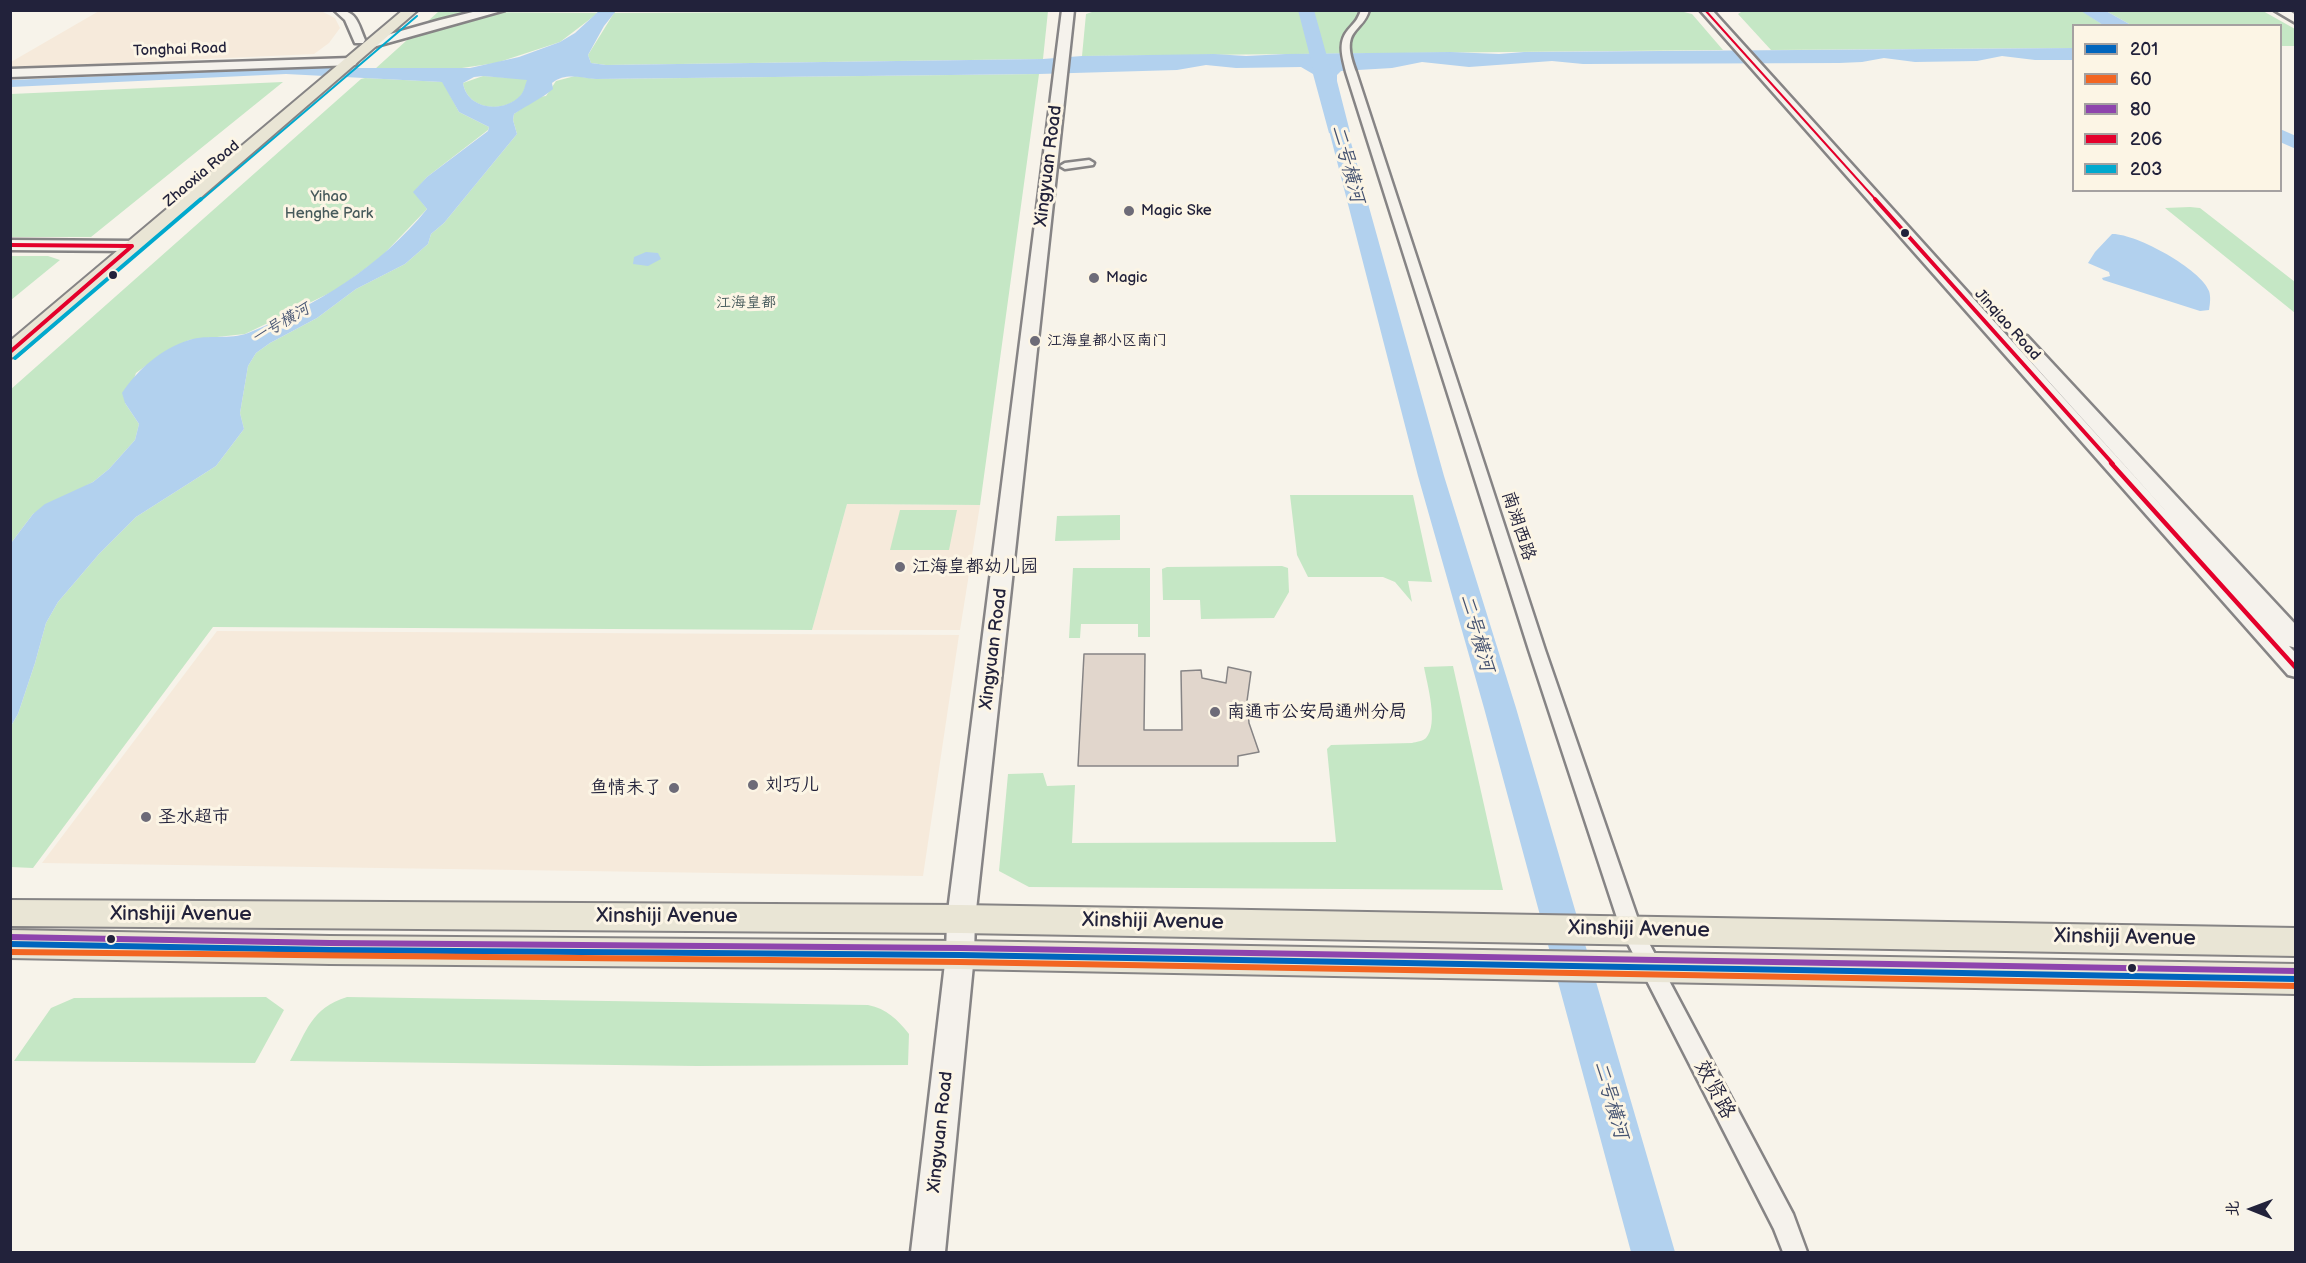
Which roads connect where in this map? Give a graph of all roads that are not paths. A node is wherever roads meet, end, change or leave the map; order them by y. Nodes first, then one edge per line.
1 (339, 10) edge
2 (392, 10) edge
3 (412, 10) edge
4 (500, 10) edge
5 (1068, 10) edge
6 (1365, 10) edge
7 (1705, 10) edge
8 (1719, 10) edge
9 (2279, 10) edge
10 (2295, 20) edge
11 (366, 42) junction
12 (1760, 60) junction
13 (338, 67) junction
14 (10, 73) edge
15 (1089, 163) dead end
16 (1065, 166) dead end
17 (10, 245) edge
18 (124, 246) junction
19 (10, 336) edge
20 (10, 352) edge
21 (2295, 640) edge
22 (2295, 669) edge
23 (10, 913) edge
24 (961, 919) junction
25 (1631, 930) junction
26 (2295, 942) edge
27 (10, 944) edge
28 (960, 955) junction
29 (1650, 968) junction
30 (2295, 978) edge
31 (928, 1252) edge
32 (1795, 1252) edge

1 - 11 street
2 - 11 main road, Zhaoxia Road
3 - 11 main road, Zhaoxia Road
4 - 11 street
5 - 24 street, Xingyuan Road
6 - 25 street, 南湖西路
7 - 12 street, Jinqiao Road
8 - 12 street, Jinqiao Road
9 - 10 street
11 - 13 main road, Zhaoxia Road
12 - 21 street, Jinqiao Road
12 - 22 street, Jinqiao Road
13 - 14 street, Tonghai Road
13 - 18 main road, Zhaoxia Road
13 - 18 main road, Zhaoxia Road
15 - 16 street
17 - 18 street
18 - 19 main road, Zhaoxia Road
18 - 20 main road, Zhaoxia Road
23 - 24 main road, Xinshiji Avenue
24 - 25 main road, Xinshiji Avenue
24 - 28 street, Xingyuan Road
25 - 26 main road, Xinshiji Avenue
25 - 29 street, 效贤路
27 - 28 main road, Xinshiji Avenue
28 - 29 main road, Xinshiji Avenue
28 - 31 street, Xingyuan Road
29 - 30 main road, Xinshiji Avenue
29 - 32 street, 效贤路

